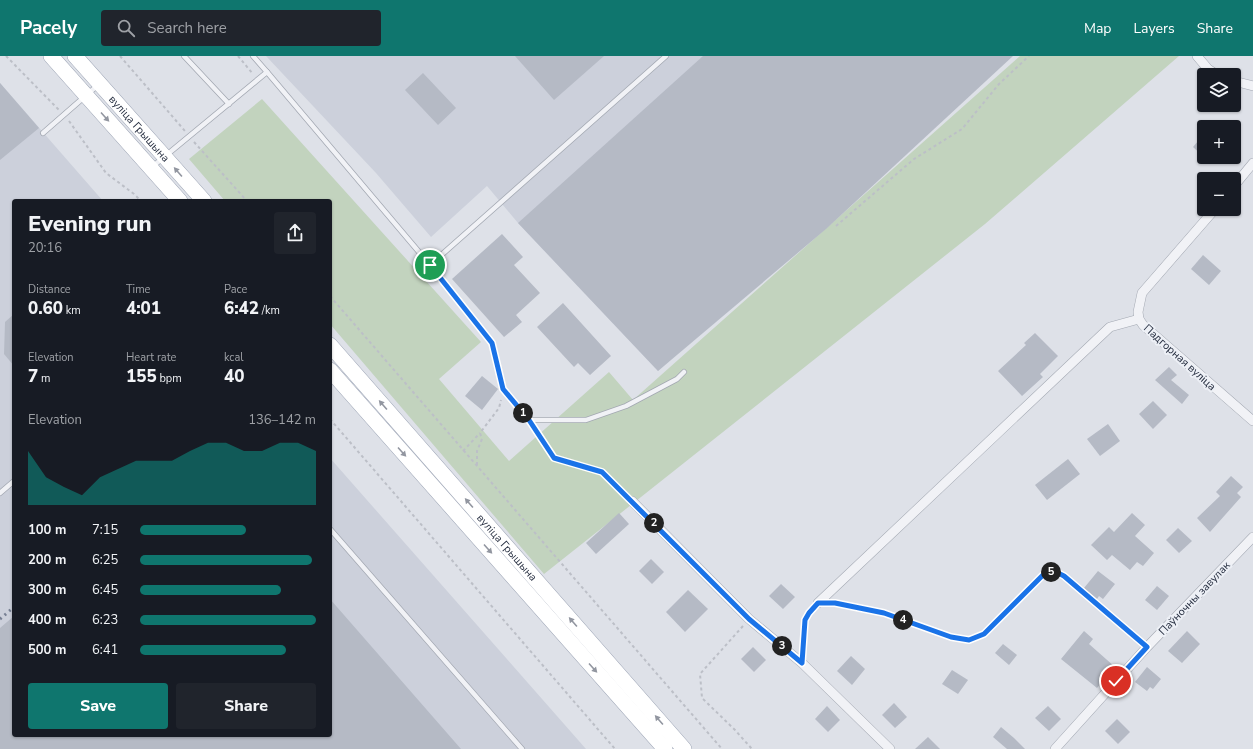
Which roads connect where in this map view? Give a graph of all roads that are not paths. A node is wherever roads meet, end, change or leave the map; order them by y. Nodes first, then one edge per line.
1 (51, 56) edge
2 (75, 56) edge
3 (184, 56) edge
4 (253, 56) edge
5 (666, 56) edge
6 (1197, 56) edge
7 (1207, 68) edge
8 (267, 72) junction
9 (1241, 83) edge
10 (99, 84) junction
11 (1253, 86) edge
12 (86, 96) junction
13 (229, 104) junction
14 (43, 133) dead end
15 (165, 157) junction
16 (1253, 163) edge
17 (151, 168) junction
18 (1241, 178) edge
19 (178, 199) edge
20 (202, 199) edge
21 (1209, 216) edge
22 (430, 265) junction
23 (1139, 319) junction
24 (332, 347) edge
25 (332, 372) edge
26 (684, 372) dead end
27 (1253, 422) edge
28 (12, 483) edge
29 (0, 493) edge
30 (632, 501) road end
31 (332, 531) edge
32 (1253, 537) edge
33 (818, 603) junction
34 (1147, 647) junction
35 (802, 663) junction
36 (522, 749) edge
37 (665, 749) edge
38 (684, 749) edge
39 (890, 749) edge
40 (1055, 749) edge

1 - 12 main road, вуліца Грышына
2 - 10 main road, вуліца Грышына
3 - 13 lane
4 - 8 lane
5 - 22 lane
6 - 7 street
8 - 13 lane
8 - 22 lane
9 - 11 street
10 - 12 lane
10 - 15 main road, вуліца Грышына
12 - 14 lane
12 -> 17 main road, вуліца Грышына
13 - 15 lane
15 - 17 lane
20 -> 15 main road, вуліца Грышына
16 - 18 street
17 - 19 main road, вуліца Грышына
21 - 23 street, Падгорная вуліца
22 - 26 lane
23 - 27 street, Падгорная вуліца
23 - 33 street
38 -> 24 main road, вуліца Грышына
25 -> 37 main road, вуліца Грышына
28 - 29 lane
30 - 35 street
31 - 36 lane
32 - 34 street, Паўночны завулак
33 - 34 lane
33 - 35 lane
34 - 40 street, Паўночны завулак
35 - 39 street

